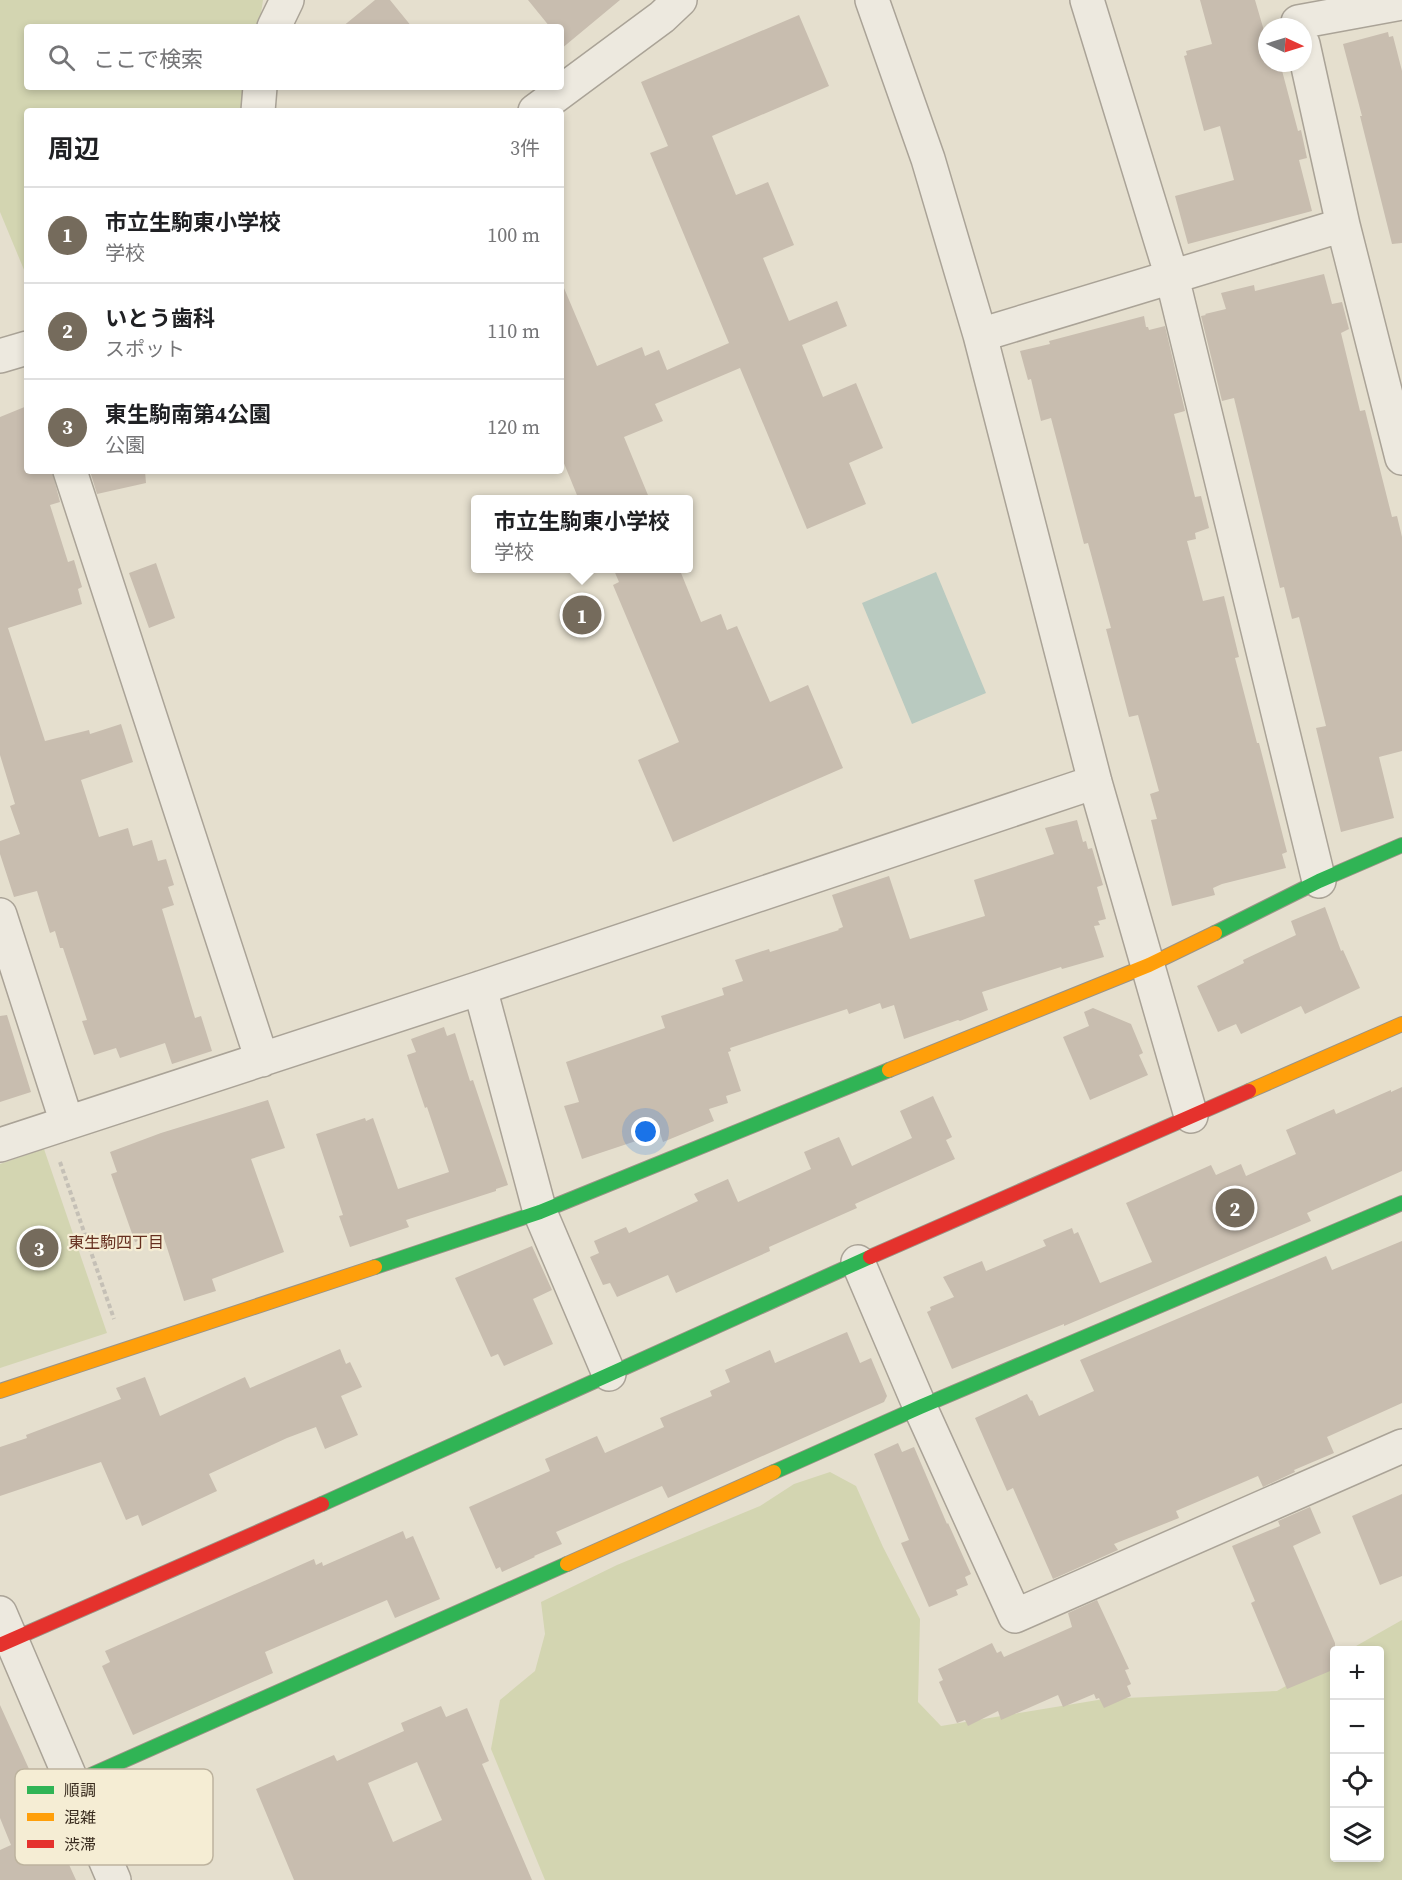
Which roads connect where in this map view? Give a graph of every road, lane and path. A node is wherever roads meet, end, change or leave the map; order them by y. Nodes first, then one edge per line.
1 (287, 0) edge
2 (680, 0) edge
3 (872, 0) edge
4 (1087, 0) edge
5 (1402, 3) edge
6 (1312, 20) edge
7 (275, 24) edge
8 (1309, 72) edge
9 (260, 90) edge
10 (563, 90) edge
11 (564, 90) edge
12 (258, 108) edge
13 (539, 108) edge
14 (1344, 225) junction
15 (1172, 277) junction
16 (980, 335) junction
17 (24, 349) edge
18 (0, 356) edge
19 (1402, 459) edge
20 (71, 474) edge
21 (1095, 782) junction
22 (1402, 845) edge
23 (1319, 881) junction
24 (0, 915) edge
25 (1149, 966) junction
26 (480, 988) junction
27 (1402, 1024) edge
28 (262, 1060) junction
29 (1191, 1116) junction
30 (58, 1126) junction
31 (0, 1145) edge
32 (1402, 1203) edge
33 (540, 1212) junction
34 (858, 1262) junction
35 (125, 1351) junction
36 (609, 1374) junction
37 (0, 1391) edge
38 (920, 1407) junction
39 (1402, 1446) edge
40 (4, 1632) edge
41 (67, 1769) edge
42 (105, 1769) edge
43 (108, 1865) edge
44 (114, 1880) edge

1 - 7 street
2 - 11 street
3 - 16 street
4 - 15 street
5 - 6 street
8 - 14 street
9 - 12 street
10 - 13 street
14 - 15 street
14 - 19 street
15 - 16 street
15 - 23 street
16 - 21 street
17 - 18 street
20 - 28 street
21 - 25 street
21 - 26 street
22 - 23 street
23 - 25 street
24 - 30 street
25 - 29 street
25 - 33 street
26 - 28 street
26 - 33 street
27 - 29 street
28 - 30 street
29 - 34 street
30 - 31 street
30 - 35 path
32 - 38 street
33 - 35 street
33 - 36 street
34 - 36 street
34 - 38 street
35 - 37 street
36 - 40 street
38 - 39 street
38 - 42 street
40 - 41 street
43 - 44 street

